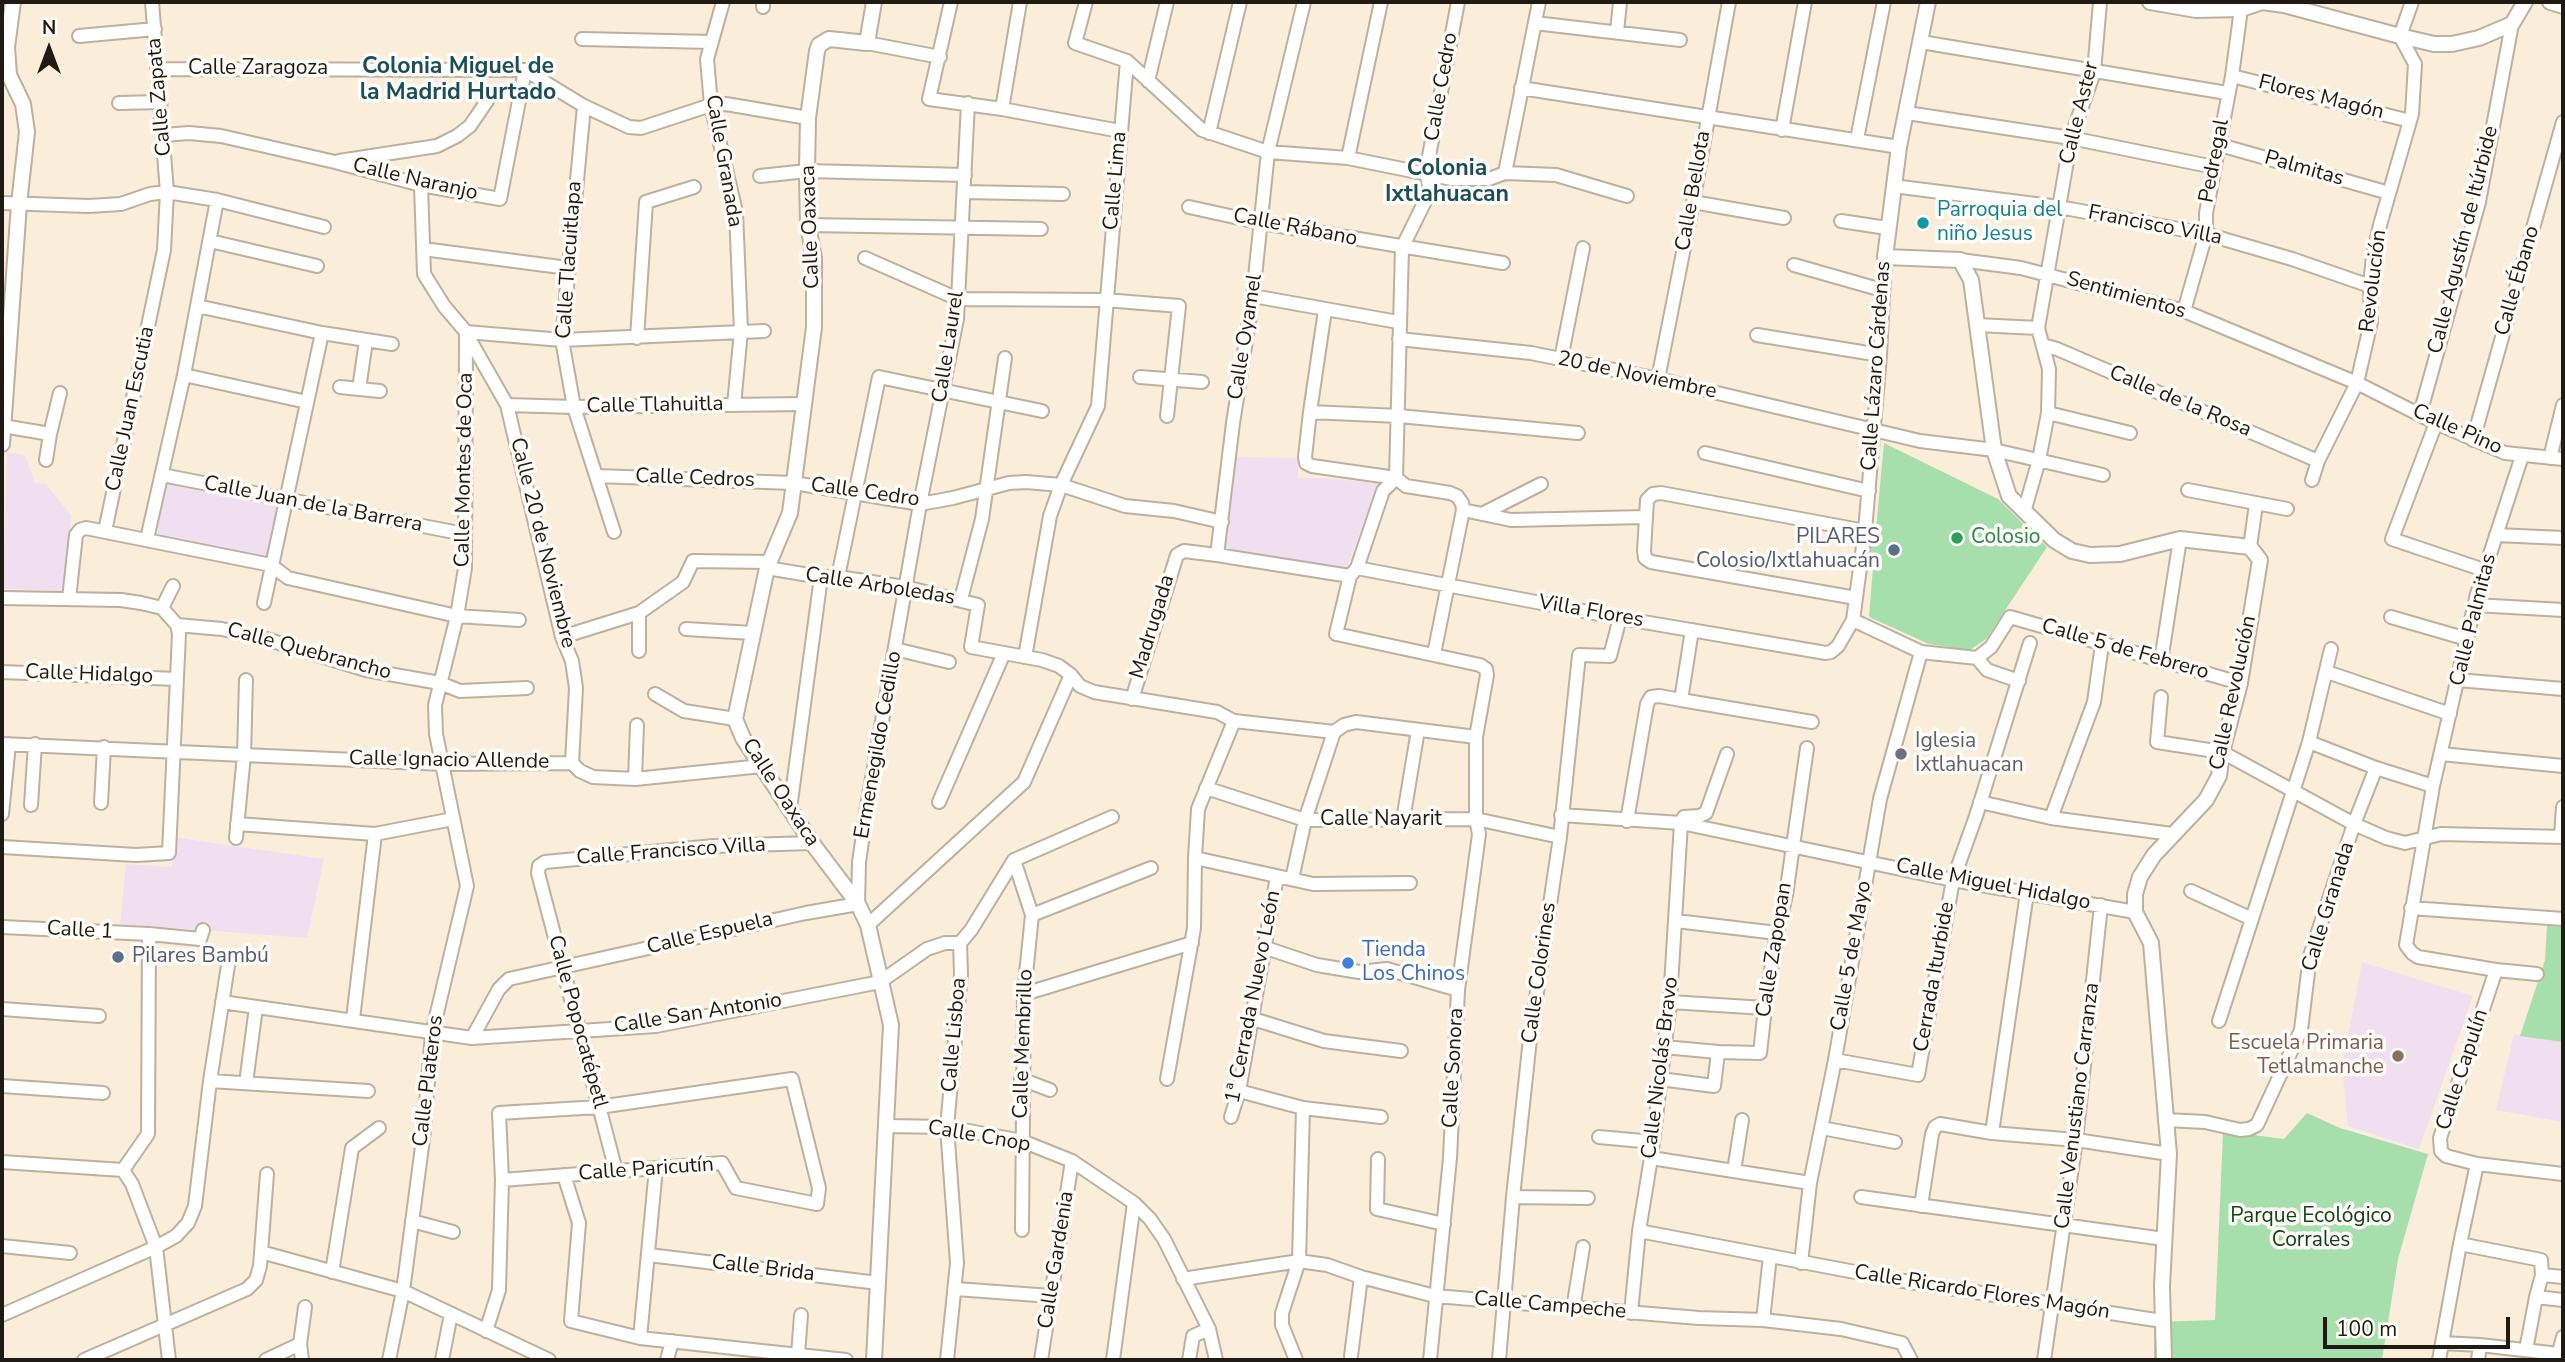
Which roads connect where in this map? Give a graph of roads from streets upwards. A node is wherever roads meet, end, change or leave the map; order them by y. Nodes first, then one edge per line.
1 (13, 2) edge
2 (152, 2) edge
3 (723, 2) edge
4 (874, 2) edge
5 (951, 2) edge
6 (1020, 2) edge
7 (1086, 2) edge
8 (1167, 2) edge
9 (1240, 2) edge
10 (1304, 2) edge
11 (1381, 2) edge
12 (1458, 2) edge
13 (1539, 2) edge
14 (1620, 2) edge
15 (1729, 2) edge
16 (1805, 2) edge
17 (1884, 2) edge
18 (1928, 2) edge
19 (2100, 2) edge
20 (2150, 2) edge
21 (2262, 2) edge
22 (2412, 2) edge
23 (2525, 2) edge
24 (2550, 2) edge
25 (2196, 6) edge
26 (2563, 6) edge
27 (2241, 9) junction
28 (1535, 23) junction
29 (2512, 24) junction
30 (155, 29) junction
31 (1617, 32) junction
32 (79, 36) dead end
33 (2400, 36) junction
34 (582, 39) dead end
35 (1679, 40) dead end
36 (711, 42) junction
37 (1922, 42) junction
38 (867, 43) junction
39 (940, 57) junction
40 (1126, 61) junction
41 (158, 69) junction
42 (525, 69) junction
43 (2094, 72) junction
44 (2232, 76) junction
45 (1149, 81) junction
46 (1521, 88) junction
47 (2227, 93) junction
48 (489, 98) dead end
49 (161, 102) junction
50 (119, 103) dead end
51 (968, 103) junction
52 (711, 105) junction
53 (584, 107) junction
54 (1002, 108) junction
55 (1907, 113) junction
56 (808, 118) junction
57 (1707, 118) junction
58 (2410, 121) junction
59 (2563, 121) edge
60 (1782, 130) junction
61 (1120, 131) junction
62 (1209, 132) junction
63 (164, 135) junction
64 (2071, 138) junction
65 (1857, 139) junction
66 (2220, 145) junction
67 (1899, 147) junction
68 (1269, 152) junction
69 (1348, 158) junction
70 (335, 162) junction
71 (2214, 167) junction
72 (807, 171) junction
73 (1426, 172) junction
74 (1505, 173) junction
75 (965, 175) junction
76 (760, 176) dead end
77 (421, 185) junction
78 (1893, 186) junction
79 (694, 187) dead end
80 (167, 192) junction
81 (965, 192) junction
82 (2389, 193) junction
83 (1063, 194) dead end
84 (1627, 196) dead end
85 (217, 200) junction
86 (1693, 202) junction
87 (2, 203) edge
88 (19, 204) junction
89 (1189, 207) dead end
90 (2059, 207) junction
91 (1784, 218) dead end
92 (1841, 221) dead end
93 (1262, 223) junction
94 (808, 225) junction
95 (324, 227) dead end
96 (963, 228) junction
97 (1887, 228) junction
98 (1041, 229) dead end
99 (2206, 233) junction
100 (210, 241) junction
101 (1402, 248) junction
102 (1583, 248) dead end
103 (423, 249) junction
104 (1885, 257) junction
105 (865, 258) dead end
106 (1960, 260) junction
107 (1503, 263) dead end
108 (1794, 265) dead end
109 (317, 266) dead end
110 (568, 268) junction
111 (2049, 274) junction
112 (2370, 286) junction
113 (1882, 290) junction
114 (1253, 296) junction
115 (958, 299) junction
116 (1105, 300) junction
117 (197, 306) junction
118 (1325, 310) junction
119 (2184, 311) junction
120 (1398, 322) junction
121 (1977, 325) junction
122 (2038, 328) junction
123 (741, 331) junction
124 (764, 331) dead end
125 (466, 332) junction
126 (322, 333) junction
127 (1757, 335) dead end
128 (638, 338) junction
129 (1399, 339) junction
130 (562, 340) junction
131 (366, 341) junction
132 (392, 344) dead end
133 (2043, 345) junction
134 (1880, 355) junction
135 (1005, 358) dead end
136 (1561, 359) junction
137 (184, 375) junction
138 (1140, 377) dead end
139 (1171, 379) junction
140 (1658, 379) junction
141 (1202, 383) dead end
142 (2357, 383) junction
143 (340, 387) dead end
144 (359, 389) junction
145 (943, 390) junction
146 (380, 391) dead end
147 (60, 393) dead end
148 (997, 401) junction
149 (307, 402) junction
150 (804, 404) junction
151 (507, 405) junction
152 (734, 405) junction
153 (2563, 405) edge
154 (574, 407) junction
155 (1042, 411) dead end
156 (1310, 412) junction
157 (2048, 413) junction
158 (2420, 414) junction
159 (1399, 415) junction
160 (1167, 416) dead end
161 (2436, 423) junction
162 (3, 426) edge
163 (1873, 429) junction
164 (1578, 433) dead end
165 (2130, 433) dead end
166 (50, 434) junction
167 (2473, 440) junction
168 (2, 443) edge
169 (1994, 450) junction
170 (1705, 453) dead end
171 (2522, 456) junction
172 (2550, 458) junction
173 (2563, 459) edge
174 (46, 460) dead end
175 (2039, 460) junction
176 (2318, 461) junction
177 (162, 475) junction
178 (2103, 475) dead end
179 (596, 476) junction
180 (1396, 478) junction
181 (2312, 480) dead end
182 (794, 483) junction
183 (1541, 484) dead end
184 (1061, 485) junction
185 (985, 489) junction
186 (2188, 490) dead end
187 (1869, 491) junction
188 (856, 493) junction
189 (286, 499) junction
190 (920, 504) junction
191 (2256, 504) junction
192 (2287, 509) dead end
193 (1463, 510) junction
194 (2024, 512) junction
195 (1482, 514) junction
196 (1646, 517) junction
197 (1222, 522) junction
198 (105, 531) junction
199 (1865, 531) junction
200 (614, 533) dead end
201 (464, 534) junction
202 (2496, 535) junction
203 (2563, 538) edge
204 (147, 539) junction
205 (2180, 540) junction
206 (2250, 547) junction
207 (1217, 555) junction
208 (271, 565) junction
209 (768, 565) junction
210 (2484, 570) junction
211 (1354, 572) junction
212 (821, 578) junction
213 (838, 578) junction
214 (173, 586) dead end
215 (1450, 586) junction
216 (905, 587) junction
217 (2, 598) edge
218 (69, 598) junction
219 (1856, 598) junction
220 (961, 599) junction
221 (264, 603) dead end
222 (2475, 605) junction
223 (162, 608) junction
224 (2563, 610) edge
225 (639, 613) junction
226 (457, 616) junction
227 (2390, 617) dead end
228 (1620, 618) junction
229 (519, 620) dead end
230 (1853, 620) junction
231 (177, 625) junction
232 (686, 629) dead end
233 (1692, 630) junction
234 (752, 633) junction
235 (562, 637) junction
236 (2467, 639) junction
237 (2029, 643) dead end
238 (2102, 644) junction
239 (895, 649) junction
240 (2331, 649) dead end
241 (639, 651) dead end
242 (1921, 652) junction
243 (1004, 653) junction
244 (1434, 653) junction
245 (1025, 657) junction
246 (1977, 659) junction
247 (2161, 661) junction
248 (949, 662) dead end
249 (2, 672) edge
250 (2327, 672) junction
251 (1071, 675) junction
252 (177, 678) junction
253 (246, 680) dead end
254 (2458, 680) junction
255 (2019, 681) junction
256 (440, 683) junction
257 (2240, 683) junction
258 (527, 688) dead end
259 (2563, 689) edge
260 (654, 694) dead end
261 (2161, 697) dead end
262 (1132, 699) junction
263 (1681, 700) junction
264 (2450, 714) junction
265 (735, 719) junction
266 (1234, 721) junction
267 (1812, 722) dead end
268 (637, 725) dead end
269 (1418, 730) junction
270 (1334, 732) junction
271 (1476, 737) junction
272 (2309, 742) junction
273 (5, 744) edge
274 (36, 744) junction
275 (104, 747) junction
276 (1807, 748) dead end
277 (173, 751) junction
278 (2222, 752) junction
279 (1727, 754) dead end
280 (2441, 754) junction
281 (244, 755) junction
282 (572, 763) junction
283 (443, 764) junction
284 (762, 766) junction
285 (2563, 766) edge
286 (2376, 768) junction
287 (635, 779) junction
288 (2433, 786) junction
289 (1206, 788) junction
290 (2293, 791) junction
291 (939, 802) dead end
292 (1980, 802) junction
293 (101, 803) dead end
294 (31, 804) dead end
295 (2563, 807) edge
296 (790, 809) junction
297 (2, 814) edge
298 (1561, 815) junction
299 (1112, 817) dead end
300 (2051, 818) junction
301 (453, 819) junction
302 (1476, 819) junction
303 (1305, 820) junction
304 (1403, 820) junction
305 (1627, 821) junction
306 (1681, 823) junction
307 (2354, 824) junction
308 (374, 834) junction
309 (2172, 834) junction
310 (1560, 836) junction
311 (2562, 837) edge
312 (2424, 839) junction
313 (812, 843) junction
314 (2, 847) edge
315 (1791, 847) junction
316 (1195, 858) junction
317 (1014, 860) junction
318 (1868, 862) junction
319 (1151, 868) dead end
320 (538, 873) joint
321 (1276, 877) junction
322 (1292, 879) junction
323 (1953, 880) junction
324 (1410, 883) dead end
325 (2192, 891) dead end
326 (2027, 892) junction
327 (858, 904) junction
328 (2101, 905) junction
329 (2411, 908) junction
330 (2135, 912) junction
331 (1032, 915) junction
332 (2252, 919) junction
333 (2563, 919) edge
334 (1676, 921) junction
335 (868, 925) junction
336 (2, 927) edge
337 (1777, 933) junction
338 (149, 934) junction
339 (202, 934) dead end
340 (960, 943) junction
341 (1192, 943) junction
342 (1263, 947) junction
343 (229, 959) dead end
344 (563, 968) junction
345 (2496, 970) junction
346 (2537, 974) dead end
347 (880, 982) junction
348 (1458, 990) junction
349 (1024, 994) junction
350 (222, 1002) junction
351 (1670, 1002) junction
352 (257, 1007) junction
353 (1765, 1008) junction
354 (2, 1009) edge
355 (99, 1016) dead end
356 (1250, 1018) junction
357 (353, 1019) junction
358 (2219, 1021) dead end
359 (579, 1032) junction
360 (432, 1034) junction
361 (472, 1038) junction
362 (1664, 1047) junction
363 (1401, 1051) dead end
364 (1718, 1052) junction
365 (1835, 1060) junction
366 (1021, 1079) junction
367 (1167, 1079) dead end
368 (1660, 1079) junction
369 (210, 1081) junction
370 (246, 1083) junction
371 (2, 1086) edge
372 (1050, 1090) dead end
373 (368, 1091) dead end
374 (1239, 1091) junction
375 (103, 1093) dead end
376 (599, 1107) junction
377 (1303, 1108) junction
378 (1231, 1117) dead end
379 (1381, 1117) dead end
380 (1742, 1120) dead end
381 (2165, 1120) junction
382 (885, 1126) junction
383 (947, 1127) junction
384 (379, 1128) dead end
385 (1822, 1128) junction
386 (1992, 1133) junction
387 (1599, 1136) dead end
388 (2076, 1140) junction
389 (1022, 1141) junction
390 (1653, 1142) junction
391 (1895, 1143) dead end
392 (2169, 1154) junction
393 (1651, 1158) junction
394 (1378, 1159) dead end
395 (1072, 1161) junction
396 (2, 1162) edge
397 (2477, 1164) junction
398 (656, 1168) junction
399 (123, 1170) junction
400 (617, 1171) junction
401 (1734, 1171) junction
402 (267, 1174) dead end
403 (2563, 1174) edge
404 (564, 1175) junction
405 (502, 1180) junction
406 (1810, 1183) junction
407 (1513, 1197) junction
408 (1588, 1198) dead end
409 (1861, 1198) dead end
410 (1134, 1203) junction
411 (1921, 1206) junction
412 (412, 1221) junction
413 (1444, 1224) junction
414 (2064, 1226) junction
415 (1022, 1230) dead end
416 (1639, 1231) junction
417 (453, 1232) dead end
418 (2164, 1239) junction
419 (2460, 1244) junction
420 (2, 1246) edge
421 (156, 1247) junction
422 (1583, 1247) dead end
423 (261, 1252) junction
424 (70, 1253) dead end
425 (649, 1255) junction
426 (1770, 1256) junction
427 (1300, 1261) junction
428 (1801, 1263) junction
429 (332, 1272) junction
430 (2542, 1275) junction
431 (1361, 1277) junction
432 (2563, 1277) edge
433 (1183, 1279) junction
434 (878, 1283) junction
435 (956, 1289) junction
436 (403, 1292) junction
437 (1051, 1296) junction
438 (1435, 1296) junction
439 (2536, 1297) junction
440 (2563, 1300) edge
441 (1503, 1302) junction
442 (2053, 1306) junction
443 (305, 1307) dead end
444 (1573, 1309) junction
445 (1631, 1312) junction
446 (451, 1314) junction
447 (2, 1315) edge
448 (801, 1315) dead end
449 (1763, 1320) junction
450 (2162, 1321) junction
451 (164, 1325) junction
452 (1209, 1329) junction
453 (486, 1331) junction
454 (2563, 1337) edge
455 (640, 1338) junction
456 (672, 1341) junction
457 (2442, 1343) junction
458 (300, 1344) junction
459 (2480, 1345) junction
460 (2526, 1350) junction
461 (523, 1354) edge
462 (798, 1355) junction
463 (765, 1356) edge
464 (1351, 1356) dead end
465 (2558, 1357) edge
466 (85, 1360) edge
467 (169, 1360) edge
468 (266, 1360) edge
469 (302, 1360) edge
470 (390, 1360) edge
471 (442, 1360) edge
472 (549, 1360) edge
473 (667, 1360) edge
474 (846, 1360) edge
475 (874, 1360) edge
476 (947, 1360) edge
477 (1041, 1360) edge
478 (1113, 1360) edge
479 (1189, 1360) edge
480 (1216, 1360) edge
481 (1296, 1360) edge
482 (1430, 1360) edge
483 (1499, 1360) edge
484 (1506, 1360) edge
485 (1911, 1360) edge
486 (2044, 1360) edge
487 (2164, 1360) edge
488 (2440, 1360) edge
489 (2478, 1360) edge

1 - 88 street
2 - 30 street, Calle Zapata
3 - 36 street, Calle Granada
4 - 38 street
5 - 39 street
6 - 54 street
7 - 40 street
8 - 45 street
9 - 62 street
10 - 68 street, Calle Oyamel
11 - 69 street
12 - 73 street, Calle Cedro
13 - 28 street
14 - 31 street
15 - 57 street, Calle Bellota
16 - 60 street
17 - 65 street
18 - 37 street, Calle Lázaro Cárdenas
19 - 43 street, Calle Aster
20 - 25 street
21 - 27 street
21 - 33 street
22 - 33 street
23 - 29 street
24 - 26 street
25 - 27 street
27 - 44 street, Pedregal
28 - 31 street
28 - 46 street
29 - 33 street
29 - 158 street, Calle Agustín de Itúrbide
30 - 32 street
30 - 41 street, Calle Zapata
31 - 35 street
33 - 58 street, Revolución
34 - 36 street
36 - 52 street, Calle Granada
37 - 43 street
37 - 55 street, Calle Lázaro Cárdenas
38 - 39 street
38 - 56 street, Calle Oaxaca
39 - 51 street
40 - 45 street
40 - 61 street, Calle Lima
41 - 42 street, Calle Zaragoza
41 - 49 street, Calle Zapata
42 - 53 street
42 - 77 street, Calle Naranjo
43 - 47 street
43 - 64 street, Calle Aster
44 - 47 street, Pedregal
44 - 58 street, Flores Magón
45 - 62 street
46 - 57 street
46 - 74 street
47 - 66 street, Pedregal
48 - 70 street
49 - 50 street
49 - 63 street, Calle Zapata
51 - 54 street
51 - 75 street, Calle Laurel
52 - 53 street
52 - 56 street
52 - 123 street, Calle Granada
53 - 110 street, Calle Tlacuitlapa
54 - 61 street
55 - 64 street
55 - 67 street, Calle Lázaro Cárdenas
56 - 72 street, Calle Oaxaca
57 - 60 street
57 - 86 street, Calle Bellota
58 - 82 street, Revolución
59 - 167 street, Calle Ébano
60 - 65 street
61 - 116 street, Calle Lima
62 - 68 street
63 - 70 street, Calle Naranjo
63 - 80 street, Calle Zapata
64 - 71 street
64 - 90 street, Calle Aster
65 - 67 street
66 - 71 street, Pedregal
66 - 82 street, Palmitas
67 - 78 street, Calle Lázaro Cárdenas
68 - 69 street
68 - 93 street, Calle Oyamel
69 - 73 street
70 - 77 street, Calle Naranjo
71 - 99 street, Pedregal
72 - 75 street
72 - 76 street
72 - 94 street, Calle Oaxaca
73 - 74 street
73 - 101 street, Calle Cedro
74 - 84 street
75 - 81 street, Calle Laurel
77 - 103 street
78 - 90 street, Francisco Villa
78 - 97 street, Calle Lázaro Cárdenas
79 - 128 street
80 - 85 street
80 - 88 street
80 - 198 street, Calle Juan Escutia
81 - 83 street
81 - 96 street, Calle Laurel
82 - 112 street, Revolución
85 - 95 street
85 - 100 street
86 - 91 street
86 - 140 street, Calle Bellota
87 - 88 street
88 - 162 street
89 - 93 street, Calle Rábano
90 - 99 street, Francisco Villa
90 - 111 street, Calle Aster
92 - 97 street
93 - 101 street, Calle Rábano
93 - 114 street, Calle Oyamel
94 - 96 street
94 - 150 street, Calle Oaxaca
96 - 98 street
96 - 115 street, Calle Laurel
97 - 104 street, Calle Lázaro Cárdenas
99 - 112 street, Francisco Villa
99 - 119 street, Pedregal
100 - 109 street
100 - 117 street
101 - 107 street, Calle Rábano
101 - 120 street
102 - 136 street
103 - 110 street
103 - 125 street
104 - 106 street, Sentimientos
104 - 113 street, Calle Lázaro Cárdenas
105 - 115 street
106 - 111 street, Sentimientos
106 - 121 street
108 - 113 street
110 - 130 street, Calle Tlacuitlapa
111 - 119 street, Sentimientos
111 - 122 street, Calle Aster
112 - 142 street, Revolución
113 - 134 street, Calle Lázaro Cárdenas
114 - 118 street
114 - 197 street, Calle Oyamel
115 - 116 street
115 - 145 street, Calle Laurel
116 - 139 street
116 - 184 street, Calle Lima
117 - 126 street
117 - 137 street
118 - 120 street
118 - 156 street
119 - 142 street, Sentimientos
120 - 129 street
121 - 122 street
121 - 169 street
122 - 133 street, Calle Aster
123 - 124 street
123 - 128 street
123 - 152 street, Calle Granada
125 - 130 street
125 - 151 street, Calle 20 de Noviembre
125 - 201 street, Calle Montes de Oca
126 - 131 street
126 - 149 street
127 - 134 street
128 - 130 street
129 - 136 street, 20 de Noviembre
129 - 159 street
130 - 154 street, Calle Tlacuitlapa
131 - 132 street
131 - 144 street
133 - 157 street, Calle Aster
133 - 176 street, Calle de la Rosa
134 - 163 street, Calle Lázaro Cárdenas
135 - 148 street
136 - 140 street, 20 de Noviembre
137 - 149 street
137 - 177 street
138 - 139 street
139 - 141 street
139 - 160 street
140 - 163 street, 20 de Noviembre
142 - 158 street, Calle Pino
142 - 176 street, Revolución
143 - 144 street
144 - 146 street
145 - 148 street
145 - 188 street
145 - 190 street, Calle Laurel
147 - 166 street
148 - 155 street
148 - 185 street
149 - 189 street
150 - 152 street, Calle Tlahuitla
150 - 182 street, Calle Oaxaca
151 - 154 street, Calle Tlahuitla
151 - 235 street, Calle 20 de Noviembre
152 - 154 street, Calle Tlahuitla
153 - 172 street
154 - 179 street, Calle Tlacuitlapa
156 - 159 street
156 - 180 street
157 - 165 street
157 - 175 street, Calle Aster
158 - 161 street, Calle Pino
159 - 164 street
159 - 180 street
161 - 167 street, Calle Pino
161 - 210 street
162 - 166 street
162 - 168 street
163 - 169 street
163 - 187 street, Calle Lázaro Cárdenas
166 - 174 street
167 - 171 street, Calle Pino
169 - 175 street
169 - 194 street
170 - 187 street
171 - 172 street, Calle Pino
171 - 202 street, Calle Palmitas
172 - 173 street, Calle Pino
175 - 178 street
175 - 194 street, Calle Aster
176 - 181 street, Revolución
177 - 189 street, Calle Juan de la Barrera
177 - 204 street
179 - 182 street, Calle Cedros
179 - 200 street, Calle Tlacuitlapa
180 - 193 street
180 - 211 street
182 - 188 street, Calle Cedro
182 - 209 street, Calle Oaxaca
183 - 195 street
184 - 185 street, Calle Cedro
184 - 197 street
184 - 245 street, Calle Lima
185 - 190 street, Calle Cedro
185 - 220 street
186 - 191 street
187 - 199 street, Calle Lázaro Cárdenas
188 - 190 street, Calle Cedro
188 - 213 street
189 - 201 street, Calle Juan de la Barrera
189 - 208 street
190 - 216 street, Calle Laurel
191 - 192 street
191 - 206 street
193 - 195 street
193 - 215 street
194 - 205 street
195 - 196 street
196 - 199 street
196 - 219 street
197 - 207 street
198 - 204 street
198 - 218 street
199 - 219 street, Calle Lázaro Cárdenas
201 - 226 street, Calle Montes de Oca
202 - 203 street
202 - 210 street, Calle Palmitas
204 - 208 street
205 - 206 street
205 - 247 street
206 - 257 street, Calle Revolución
207 - 211 street
207 - 262 street, Madrugada
208 - 221 street
208 - 226 street
209 - 212 street, Calle Arboledas
209 - 225 street, Calle Arboledas
209 - 234 street, Calle Oaxaca
210 - 222 street, Calle Palmitas
211 - 215 street, Villa Flores
211 - 244 street
212 - 213 street, Calle Arboledas
212 - 296 street
213 - 216 street, Calle Arboledas
214 - 223 street
215 - 228 street, Villa Flores
215 - 244 street
216 - 220 street, Calle Arboledas
216 - 239 street, Ermenegildo Cedillo
217 - 218 street
218 - 223 street
219 - 230 street, Calle Lázaro Cárdenas
220 - 243 street, Calle Arboledas
222 - 224 street
222 - 236 street, Calle Palmitas
223 - 231 street
225 - 235 street
225 - 241 street
226 - 229 street
226 - 256 street, Calle Montes de Oca
227 - 236 street
228 - 233 street, Villa Flores
228 - 298 street, Calle Colorines
230 - 233 street, Villa Flores
230 - 242 street
231 - 252 street
231 - 256 street, Calle Quebrancho
232 - 234 street
233 - 263 street
234 - 265 street, Calle Oaxaca
235 - 282 street, Calle 20 de Noviembre
236 - 254 street, Calle Palmitas
237 - 255 street, Cerrada Iturbide
238 - 246 street, Calle 5 de Febrero
238 - 247 street, Calle 5 de Febrero
238 - 300 street
239 - 248 street
239 - 327 street, Ermenegildo Cedillo
240 - 250 street
242 - 246 street
242 - 318 street, Calle 5 de Mayo
243 - 245 street, Calle Arboledas
243 - 291 street
244 - 271 street, Calle Sonora
245 - 251 street, Calle Arboledas
246 - 255 street
247 - 257 street, Calle 5 de Febrero
249 - 252 street, Calle Hidalgo
250 - 264 street
250 - 272 street
251 - 262 street, Calle Arboledas
251 - 335 street
252 - 277 street
253 - 281 street
254 - 259 street
254 - 264 street, Calle Palmitas
255 - 292 street, Cerrada Iturbide
256 - 258 street, Calle Quebrancho
256 - 283 street, Calle Montes de Oca
257 - 278 street, Calle Revolución
260 - 265 street
261 - 278 street
262 - 266 street, Calle Arboledas
263 - 267 street
263 - 305 street
264 - 280 street, Calle Palmitas
265 - 284 street, Calle Oaxaca
266 - 270 street, Calle Arboledas
266 - 289 street
268 - 287 street
269 - 270 street
269 - 271 street
269 - 304 street
270 - 303 street
271 - 302 street, Calle Sonora
272 - 286 street
272 - 290 street
273 - 274 street, Calle Ignacio Allende
273 - 297 street
274 - 275 street, Calle Ignacio Allende
274 - 294 street
275 - 277 street, Calle Ignacio Allende
275 - 293 street
276 - 315 street, Calle Zapopan
277 - 281 street, Calle Ignacio Allende
277 - 314 street
278 - 290 street
278 - 309 street, Calle Revolución
279 - 306 street
280 - 285 street
280 - 288 street, Calle Palmitas
281 - 283 street, Calle Ignacio Allende
281 - 308 street
282 - 283 street, Calle Ignacio Allende
282 - 287 street, Calle Ignacio Allende
283 - 301 street, Calle Plateros
284 - 287 street, Calle Ignacio Allende
284 - 296 street, Calle Oaxaca
286 - 288 street
286 - 307 street, Calle Granada
288 - 312 street, Calle Palmitas
289 - 303 street, Calle Nayarit
289 - 316 street
290 - 307 street
290 - 332 street
292 - 300 street
292 - 323 street, Cerrada Iturbide
295 - 311 street
296 - 313 street, Calle Oaxaca
298 - 305 street, Calle Miguel Hidalgo
298 - 310 street, Calle Colorines
299 - 317 street
300 - 309 street
301 - 308 street
301 - 360 street, Calle Plateros
302 - 304 street, Calle Nayarit
302 - 310 street, Calle Nayarit
302 - 348 street, Calle Sonora
303 - 304 street, Calle Nayarit
303 - 322 street
305 - 306 street, Calle Miguel Hidalgo
306 - 315 street, Calle Miguel Hidalgo
306 - 334 street, Calle Nicolás Bravo
307 - 312 street
307 - 381 street, Calle Granada
308 - 357 street
309 - 330 street, Calle Revolución
310 - 407 street, Calle Colorines
311 - 312 street
312 - 329 street, Calle Palmitas
313 - 320 street, Calle Francisco Villa
313 - 327 street, Calle Oaxaca
315 - 318 street, Calle Miguel Hidalgo
315 - 337 street, Calle Zapopan
316 - 321 street
316 - 341 street
317 - 331 street, Calle Membrillo
317 - 340 street
318 - 323 street, Calle Miguel Hidalgo
318 - 365 street, Calle 5 de Mayo
319 - 331 street
320 - 344 street, Calle Popocatépetl
321 - 322 street
321 - 342 street, 1ª Cerrada Nuevo León
322 - 324 street
323 - 326 street, Calle Miguel Hidalgo
323 - 365 street, Cerrada Iturbide
325 - 332 street
326 - 328 street, Calle Miguel Hidalgo
326 - 386 street
327 - 335 street, Calle Oaxaca
327 - 344 street, Calle Espuela
328 - 330 street, Calle Miguel Hidalgo
328 - 388 street, Calle Venustiano Carranza
329 - 333 street
329 - 345 street, Calle Palmitas
330 - 381 street
331 - 349 street, Calle Membrillo
332 - 358 street
334 - 337 street
334 - 351 street, Calle Nicolás Bravo
335 - 347 street, Calle Oaxaca
336 - 338 street, Calle 1
337 - 353 street, Calle Zapopan
338 - 339 street, Calle 1
338 - 399 street
340 - 347 street
340 - 383 street, Calle Lisboa
341 - 349 street
341 - 367 street
342 - 348 street
342 - 356 street, 1ª Cerrada Nuevo León
343 - 350 street
344 - 359 street, Calle Popocatépetl
344 - 361 street, Calle Espuela
345 - 346 street
345 - 397 street, Calle Capulín
347 - 359 street, Calle San Antonio
347 - 382 street, Calle Oaxaca
348 - 413 street, Calle Sonora
349 - 366 street, Calle Membrillo
350 - 352 street, Calle San Antonio
350 - 369 street
351 - 353 street
351 - 362 street, Calle Nicolás Bravo
352 - 357 street, Calle San Antonio
352 - 370 street
353 - 364 street, Calle Zapopan
354 - 355 street
356 - 363 street
356 - 374 street, 1ª Cerrada Nuevo León
357 - 360 street, Calle San Antonio
359 - 361 street, Calle San Antonio
359 - 376 street, Calle Popocatépetl
360 - 361 street, Calle San Antonio
360 - 412 street, Calle Plateros
362 - 364 street
362 - 368 street, Calle Nicolás Bravo
364 - 368 street
365 - 385 street, Calle 5 de Mayo
366 - 372 street
366 - 389 street, Calle Membrillo
368 - 390 street, Calle Nicolás Bravo
369 - 370 street
369 - 421 street
370 - 373 street
371 - 375 street
374 - 377 street
374 - 378 street, 1ª Cerrada Nuevo León
376 - 398 street, Calle Paricutín
376 - 400 street, Calle Popocatépetl
376 - 405 street
377 - 379 street
377 - 427 street
380 - 401 street
381 - 392 street
382 - 383 street, Calle Cnop
382 - 434 street, Calle Oaxaca
383 - 389 street, Calle Cnop
383 - 435 street, Calle Lisboa
384 - 429 street
385 - 391 street
385 - 406 street, Calle 5 de Mayo
386 - 388 street
386 - 411 street
387 - 390 street
388 - 392 street
388 - 414 street, Calle Venustiano Carranza
389 - 395 street, Calle Cnop
389 - 415 street, Calle Membrillo
390 - 393 street, Calle Nicolás Bravo
392 - 418 street
393 - 401 street
393 - 416 street, Calle Nicolás Bravo
394 - 413 street
395 - 410 street, Calle Cnop
395 - 437 street, Calle Gardenia
396 - 399 street
397 - 403 street, Calle Capulín
397 - 419 street
398 - 400 street, Calle Paricutín
398 - 425 street
399 - 421 street
400 - 404 street, Calle Paricutín
401 - 406 street
402 - 423 street
404 - 405 street, Calle Paricutín
404 - 455 street
405 - 453 street
406 - 428 street, Calle 5 de Mayo
407 - 408 street
407 - 441 street, Calle Colorines
409 - 411 street
410 - 433 street, Calle Cnop
410 - 478 street
411 - 414 street
412 - 417 street
412 - 436 street, Calle Plateros
413 - 438 street, Calle Sonora
414 - 418 street
414 - 442 street, Calle Venustiano Carranza
416 - 426 street, Calle Ricardo Flores Magón
416 - 445 street, Calle Nicolás Bravo
418 - 450 street
419 - 430 street
419 - 457 street
420 - 424 street
421 - 447 street
421 - 451 street
422 - 444 street
423 - 429 street
423 - 451 street
425 - 434 street, Calle Brida
425 - 455 street
426 - 428 street, Calle Ricardo Flores Magón
426 - 449 street
427 - 431 street, Calle Campeche
427 - 433 street, Calle Campeche
427 - 481 street
428 - 442 street, Calle Ricardo Flores Magón
429 - 436 street
430 - 432 street
430 - 439 street
431 - 438 street, Calle Campeche
431 - 464 street
433 - 452 street, Calle Cnop
434 - 475 street, Calle Oaxaca
435 - 437 street
435 - 476 street, Calle Lisboa
436 - 446 street
436 - 470 street, Calle Plateros
437 - 477 street, Calle Gardenia
438 - 441 street, Calle Campeche
438 - 482 street, Calle Sonora
439 - 440 street
439 - 460 street
441 - 444 street, Calle Campeche
441 - 483 street, Calle Colorines
442 - 450 street, Calle Ricardo Flores Magón
442 - 486 street, Calle Venustiano Carranza
443 - 458 street
444 - 445 street, Calle Campeche
445 - 449 street, Calle Campeche
446 - 453 street
446 - 471 street
448 - 462 street
449 - 485 street, Calle Campeche
450 - 487 street
451 - 466 street
451 - 467 street
452 - 479 street
452 - 480 street, Calle Cnop
453 - 461 street
454 - 465 street
455 - 456 street
456 - 463 street
456 - 473 street
457 - 459 street
457 - 488 street
458 - 468 street
458 - 469 street
459 - 460 street
459 - 489 street
460 - 465 street
461 - 472 street
462 - 463 street
462 - 474 street
483 - 484 street

